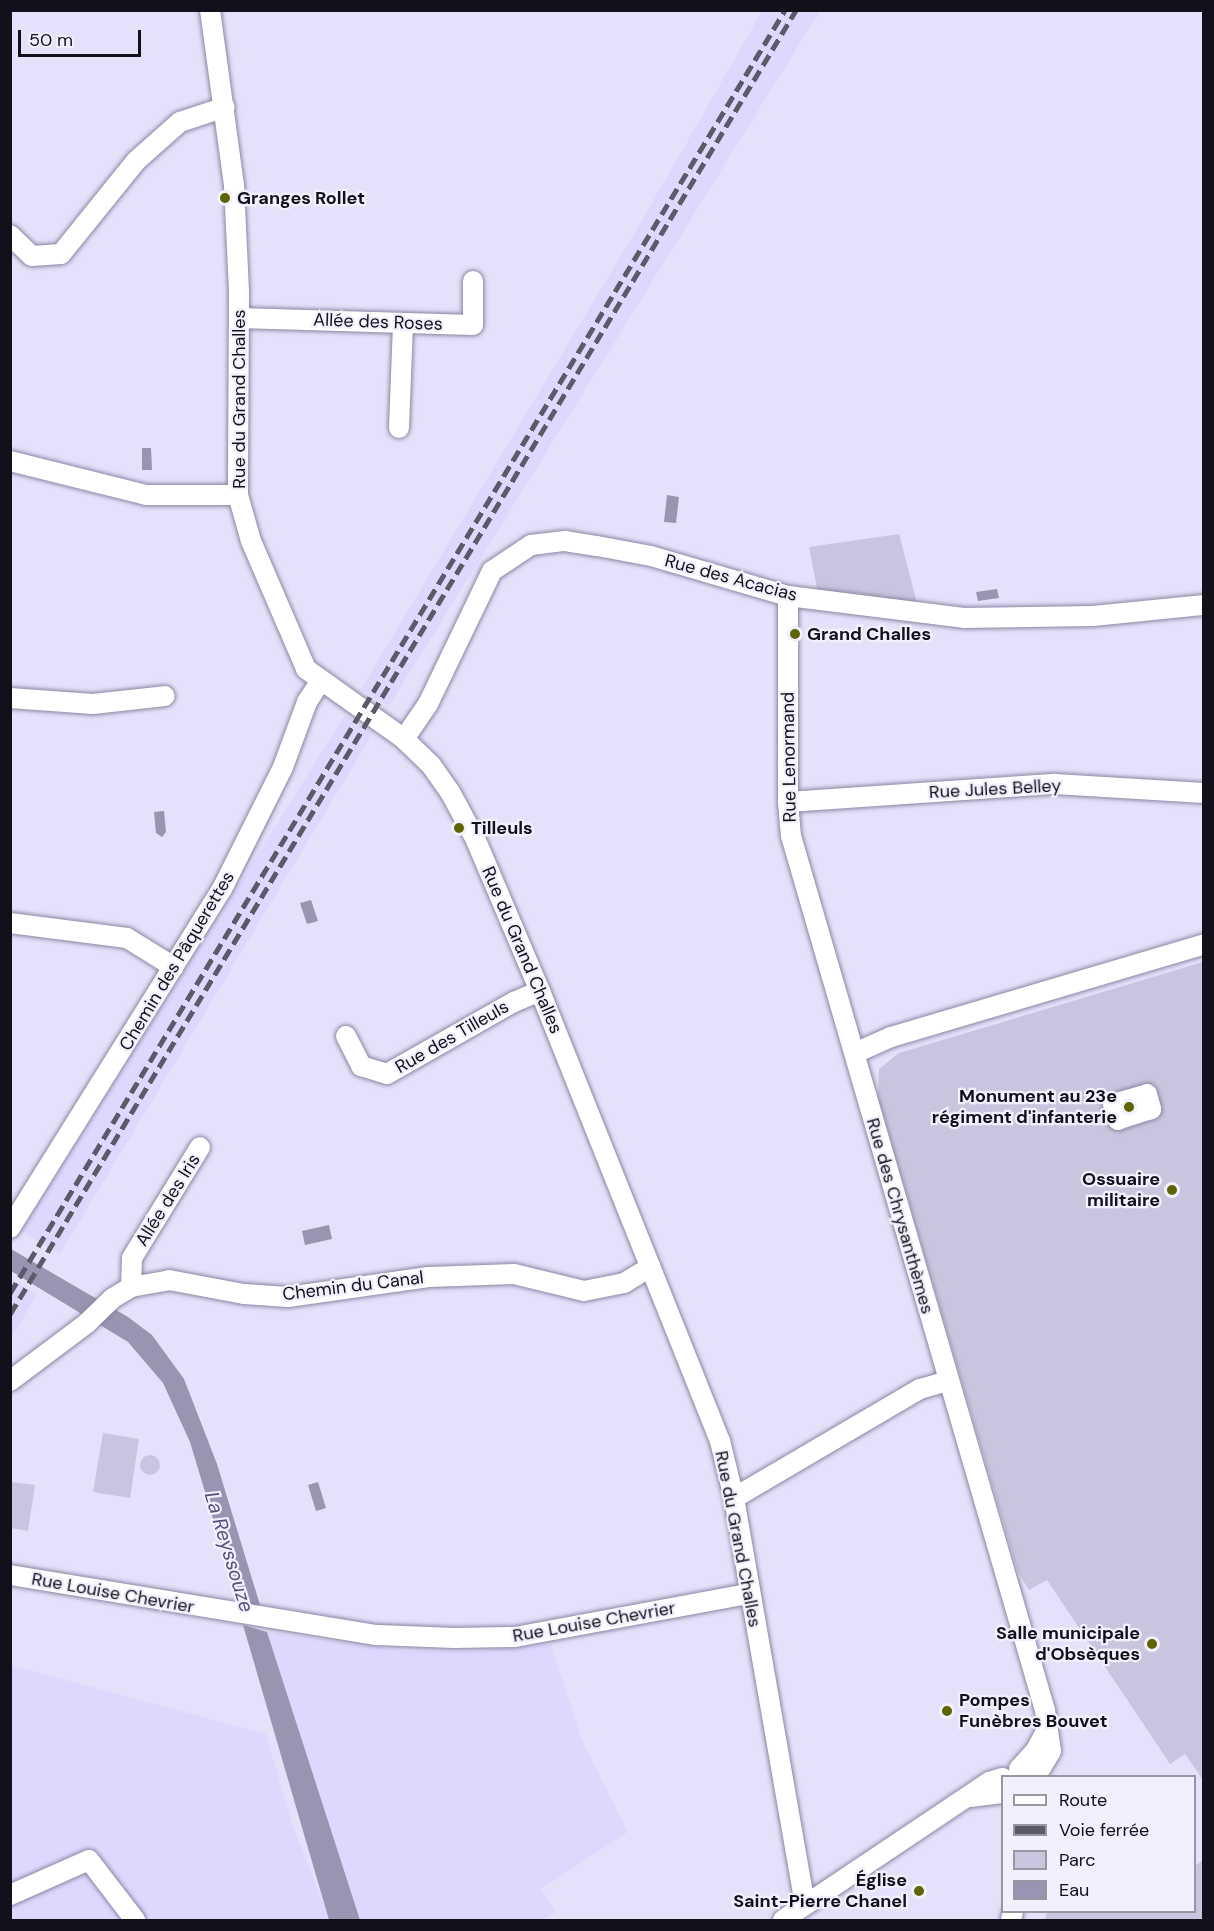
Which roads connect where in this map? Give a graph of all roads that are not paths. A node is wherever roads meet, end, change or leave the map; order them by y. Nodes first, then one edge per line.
1 (210, 10) edge
2 (225, 107) junction
3 (10, 235) edge
4 (473, 281) dead end
5 (239, 318) junction
6 (403, 323) junction
7 (399, 428) dead end
8 (10, 461) edge
9 (238, 495) junction
10 (788, 596) junction
11 (1203, 605) edge
12 (320, 682) junction
13 (165, 696) dead end
14 (10, 698) edge
15 (404, 739) junction
16 (1203, 793) edge
17 (788, 802) junction
18 (10, 923) edge
19 (1203, 944) edge
20 (174, 967) junction
21 (540, 991) junction
22 (346, 1036) dead end
23 (855, 1053) junction
24 (201, 1147) dead end
25 (10, 1228) edge
26 (651, 1267) junction
27 (131, 1287) junction
28 (10, 1381) edge
29 (948, 1381) junction
30 (734, 1498) junction
31 (10, 1575) edge
32 (748, 1594) junction
33 (1019, 1775) edge
34 (1001, 1783) edge
35 (1001, 1794) edge
36 (965, 1798) junction
37 (10, 1895) edge
38 (805, 1905) junction
39 (135, 1920) edge
40 (783, 1920) edge

1 - 2 street, Rue du Grand Challes
2 - 3 street
2 - 5 street, Rue du Grand Challes
4 - 6 street, Allée des Roses
5 - 6 street, Allée des Roses
5 - 9 street, Rue du Grand Challes
6 - 7 street
8 - 9 street
9 - 12 street, Rue du Grand Challes
10 - 11 street, Rue des Acacias
10 - 15 street, Rue des Acacias
10 - 17 street, Rue Lenormand
12 - 15 street, Rue du Grand Challes
12 - 20 street, Chemin des Pâquerettes
13 - 14 street
15 - 21 street, Rue du Grand Challes
16 - 17 street, Rue Jules Belley
17 - 23 street, Rue Lenormand
18 - 20 street
19 - 23 street
20 - 25 street, Chemin des Pâquerettes
21 - 22 street, Rue des Tilleuls
21 - 26 street, Rue du Grand Challes
23 - 29 street, Rue des Chrysanthèmes
24 - 27 street, Allée des Iris
26 - 27 street, Chemin du Canal
26 - 30 street, Rue du Grand Challes
27 - 28 street, Chemin du Canal
29 - 30 street
29 - 33 street, Rue des Chrysanthèmes
30 - 32 street, Rue du Grand Challes
31 - 32 street, Rue Louise Chevrier
32 - 38 street, Rue du Grand Challes
34 - 36 street
35 - 36 street
36 - 38 street
37 - 39 street
38 - 40 street

